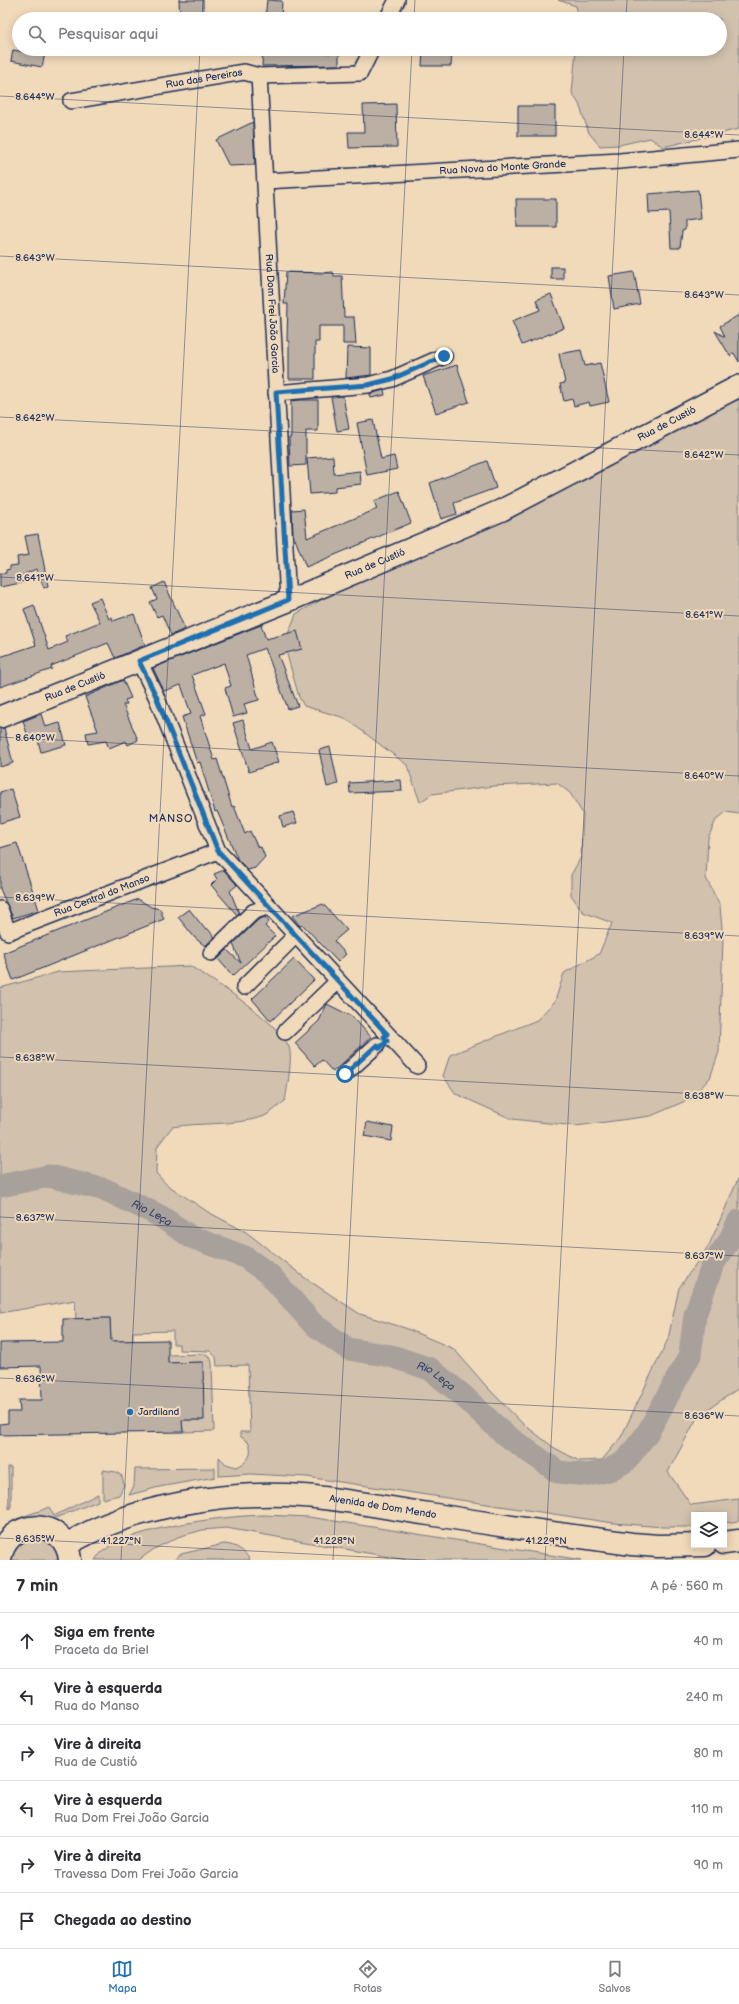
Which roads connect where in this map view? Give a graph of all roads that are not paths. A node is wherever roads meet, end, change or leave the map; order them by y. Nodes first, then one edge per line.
1 (397, 0) edge
2 (391, 12) edge
3 (368, 56) edge
4 (259, 76) junction
5 (71, 101) dead end
6 (739, 150) edge
7 (265, 181) junction
8 (444, 356) dead end
9 (739, 386) edge
10 (276, 392) junction
11 (288, 600) junction
12 (139, 661) junction
13 (0, 717) edge
14 (218, 851) junction
15 (269, 906) junction
16 (0, 909) edge
17 (296, 935) junction
18 (211, 953) dead end
19 (338, 981) junction
20 (244, 987) dead end
21 (285, 1032) dead end
22 (383, 1038) junction
23 (417, 1066) dead end
24 (345, 1074) dead end
25 (739, 1541) edge
26 (727, 1543) edge
27 (691, 1545) edge
28 (68, 1552) edge
29 (0, 1559) edge

1 - 2 street
3 - 4 street, Rua das Pereiras
4 - 5 street, Rua das Pereiras
4 - 7 street, Rua Dom Frei João Garcia
6 - 7 street, Rua Nova do Monte Grande
7 - 10 street, Rua Dom Frei João Garcia
8 - 10 street
9 - 11 main road, Rua de Custió
10 - 11 street, Rua Dom Frei João Garcia
11 - 12 main road, Rua de Custió
12 - 13 main road, Rua de Custió
12 - 14 street
14 - 15 street
14 - 16 street, Rua Central do Manso
15 - 17 street
15 - 18 street
17 - 19 street
17 - 20 street
19 - 21 street
19 - 22 street
22 - 23 street
22 - 24 street
25 - 26 main road
27 - 28 main road, Avenida de Dom Mendo
28 - 29 main road

